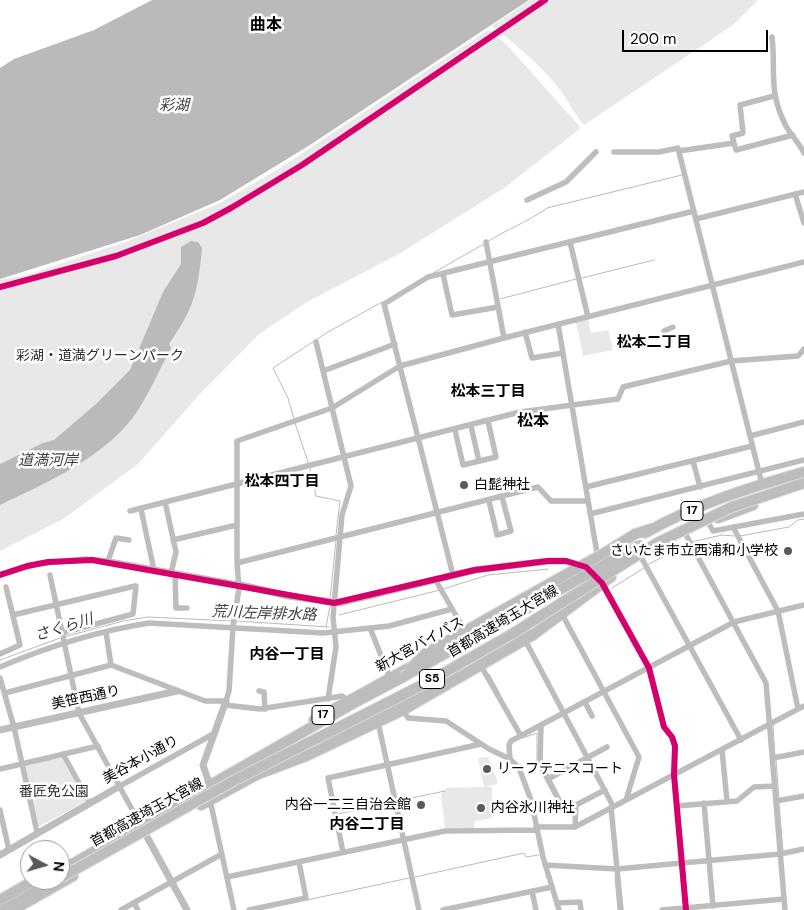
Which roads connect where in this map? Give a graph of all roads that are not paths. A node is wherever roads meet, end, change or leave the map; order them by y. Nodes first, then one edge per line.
1 (772, 36) dead end
2 (774, 96) junction
3 (793, 135) junction
4 (734, 143) junction
5 (679, 151) junction
6 (596, 152) dead end
7 (614, 152) dead end
8 (804, 153) edge
9 (804, 192) edge
10 (795, 194) junction
11 (527, 200) dead end
12 (694, 211) junction
13 (696, 219) junction
14 (804, 222) edge
15 (486, 242) dead end
16 (570, 242) junction
17 (490, 262) junction
18 (804, 262) edge
19 (443, 274) junction
20 (712, 286) junction
21 (498, 308) junction
22 (588, 317) junction
23 (558, 324) junction
24 (673, 327) dead end
25 (664, 331) dead end
26 (525, 332) junction
27 (504, 338) junction
28 (316, 342) dead end
29 (395, 344) junction
30 (804, 348) edge
31 (563, 353) junction
32 (731, 361) junction
33 (400, 366) junction
34 (323, 371) junction
35 (572, 405) junction
36 (332, 408) junction
37 (488, 421) junction
38 (804, 422) edge
39 (470, 426) junction
40 (455, 430) junction
41 (750, 436) junction
42 (418, 439) junction
43 (752, 446) junction
44 (344, 457) junction
45 (804, 460) edge
46 (479, 461) junction
47 (693, 461) junction
48 (759, 472) junction
49 (804, 472) edge
50 (804, 477) edge
51 (804, 483) edge
52 (237, 484) junction
53 (762, 484) junction
54 (586, 487) junction
55 (700, 487) junction
56 (804, 488) edge
57 (502, 497) junction
58 (489, 500) junction
59 (588, 501) junction
60 (164, 502) junction
61 (141, 509) junction
62 (130, 511) dead end
63 (437, 513) junction
64 (590, 514) junction
65 (804, 514) edge
66 (708, 522) junction
67 (236, 525) junction
68 (733, 527) junction
69 (652, 530) junction
70 (337, 539) junction
71 (688, 539) junction
72 (129, 540) dead end
73 (173, 540) junction
74 (598, 560) junction
75 (108, 561) junction
76 (566, 561) junction
77 (237, 563) junction
78 (645, 563) junction
79 (586, 566) junction
80 (154, 570) junction
81 (173, 573) junction
82 (0, 575) edge
83 (50, 575) dead end
84 (453, 575) junction
85 (436, 579) junction
86 (564, 580) junction
87 (602, 583) junction
88 (237, 584) junction
89 (6, 587) dead end
90 (331, 603) junction
91 (56, 604) junction
92 (804, 605) edge
93 (187, 608) dead end
94 (452, 609) junction
95 (778, 611) junction
96 (562, 614) junction
97 (13, 615) junction
98 (734, 622) junction
99 (233, 623) junction
100 (334, 627) junction
101 (370, 628) junction
102 (106, 632) junction
103 (467, 635) junction
104 (529, 637) junction
105 (63, 638) junction
106 (690, 646) junction
107 (0, 654) edge
108 (111, 665) junction
109 (481, 666) junction
110 (0, 667) edge
111 (649, 668) junction
112 (71, 676) junction
113 (403, 677) junction
114 (0, 678) edge
115 (390, 678) junction
116 (177, 691) junction
117 (259, 691) dead end
118 (604, 692) junction
119 (5, 693) junction
120 (328, 699) junction
121 (347, 700) junction
122 (585, 702) junction
123 (225, 703) junction
124 (801, 707) edge
125 (265, 708) junction
126 (403, 710) junction
127 (79, 713) junction
128 (564, 713) junction
129 (592, 716) dead end
130 (378, 722) junction
131 (770, 724) junction
132 (540, 725) junction
133 (14, 727) junction
134 (0, 730) edge
135 (215, 733) junction
136 (521, 736) junction
137 (741, 740) junction
138 (481, 744) junction
139 (98, 746) junction
140 (607, 748) dead end
141 (297, 750) junction
142 (722, 750) junction
143 (804, 752) edge
144 (63, 754) junction
145 (773, 758) junction
146 (510, 759) junction
147 (588, 759) junction
148 (21, 763) junction
149 (388, 764) junction
150 (0, 768) edge
151 (674, 775) junction
152 (548, 779) junction
153 (209, 783) junction
154 (120, 786) junction
155 (775, 786) junction
156 (605, 790) junction
157 (804, 796) edge
158 (210, 800) junction
159 (626, 800) junction
160 (776, 801) junction
161 (726, 802) junction
162 (90, 803) junction
163 (704, 803) junction
164 (576, 805) junction
165 (677, 806) junction
166 (612, 807) junction
167 (0, 810) edge
168 (139, 822) junction
169 (575, 827) junction
170 (537, 828) junction
171 (37, 832) junction
172 (146, 835) junction
173 (404, 840) junction
174 (804, 849) edge
175 (9, 850) junction
176 (343, 852) junction
177 (222, 854) junction
178 (780, 854) junction
179 (0, 855) edge
180 (709, 859) junction
181 (70, 860) edge
182 (299, 862) junction
183 (682, 862) junction
184 (70, 865) edge
185 (545, 865) junction
186 (617, 869) junction
187 (70, 872) edge
188 (227, 877) junction
189 (171, 882) junction
190 (552, 887) junction
191 (20, 889) edge
192 (26, 890) edge
193 (38, 890) edge
194 (532, 891) junction
195 (784, 899) junction
196 (0, 900) edge
197 (134, 903) junction
198 (557, 903) junction
199 (0, 905) edge
200 (713, 906) junction
201 (729, 907) edge
202 (686, 909) edge
203 (3, 910) edge
204 (14, 910) edge
205 (121, 910) edge
206 (138, 910) edge
207 (187, 910) edge
208 (234, 910) edge
209 (249, 910) edge
210 (419, 910) edge
211 (443, 910) edge
212 (536, 910) edge
213 (559, 910) edge
214 (581, 910) edge
215 (621, 910) edge
216 (662, 910) edge
217 (785, 910) edge

1 - 2 street
2 - 3 street
2 - 4 street
3 - 4 street
3 - 8 street
4 - 5 street
5 - 7 street
5 - 12 street
6 - 11 street
9 - 10 street
10 - 13 street
10 - 14 street
12 - 13 street
12 - 16 street
13 - 20 street
15 - 17 street
16 - 17 street
16 - 22 street
17 - 19 street
17 - 21 street
18 - 20 street
19 - 21 street
19 - 29 street
20 - 22 street
20 - 32 street
21 - 27 street
22 - 23 street
23 - 26 street
23 - 31 street
24 - 25 street
26 - 27 street
26 - 31 street
27 - 33 street
28 - 34 street
29 - 33 street
29 - 34 street
30 - 32 street
31 - 35 street
32 - 35 street
32 - 41 street
33 - 36 street
33 - 42 street
34 - 36 street
35 - 37 street
35 - 54 street
36 - 44 street
36 - 52 street
37 - 39 street
37 - 46 street
38 - 41 street
39 - 40 street
39 - 46 street
40 - 42 street
40 - 46 street
41 - 43 street
42 - 44 street
42 - 63 street
43 - 47 street
43 - 48 street
44 - 52 street
44 - 70 street
45 - 48 street
47 - 54 street
47 - 55 street
48 - 53 street
48 - 55 street
49 - 53 highway, 新大宮バイパス / 17
50 - 113 highway, 首都高速埼玉大宮線 / S5, bridge
51 - 141 highway, 首都高速埼玉大宮線 / S5, bridge
52 - 60 street
52 - 67 street
53 - 69 highway, 新大宮バイパス / 17
54 - 59 street
55 - 64 street
56 - 66 highway, 17
57 - 58 street
57 - 58 street
57 - 59 street
58 - 63 street
59 - 64 street
60 - 61 street
60 - 73 street
61 - 62 street
61 - 80 street
63 - 70 street
63 - 84 street
64 - 74 street
65 - 68 street
66 - 68 street
66 - 71 highway, 17
67 - 73 street
67 - 77 street
68 - 95 street
69 - 74 highway, 新大宮バイパス / 17
69 - 113 highway, S5, bridge
70 - 77 street
70 - 90 street
71 - 78 highway, 17
71 - 98 street
72 - 75 street
73 - 81 street
74 - 79 highway, 新大宮バイパス / 17
75 - 80 street
75 - 82 street
76 - 79 street
76 - 84 street
76 - 86 street
77 - 88 street
78 - 87 highway, 17
78 - 106 street
79 - 86 highway, 新大宮バイパス / 17
79 - 87 street
80 - 81 street
81 - 88 street
81 - 93 street
83 - 91 street
84 - 85 street
85 - 90 street
85 - 94 street
86 - 103 highway, 新大宮バイパス / 17
87 - 96 highway, 17
87 - 111 street
88 - 90 street
88 - 99 street
89 - 97 street
90 - 100 street
91 - 97 street
91 - 105 street
91 - 105 street
92 - 95 street
94 - 101 street
94 - 103 street
95 - 98 street
95 - 124 street
96 - 104 highway, 17
96 - 118 street
97 - 107 street
98 - 106 street
98 - 131 street
99 - 100 street
99 - 102 street
99 - 123 street
100 - 101 street
100 - 120 street
101 - 115 street
102 - 105 street
102 - 108 street
103 - 115 highway, 新大宮バイパス / 17
104 - 109 highway, 17
104 - 128 street
104 - 141 highway, 17, bridge
105 - 110 street
105 - 112 street
106 - 111 street
106 - 137 street
108 - 112 street
108 - 116 street
109 - 126 highway, 17
109 - 136 street
111 - 118 street
111 - 151 street
112 - 119 street
112 - 127 street
113 - 184 highway, 首都高速埼玉大宮線 / S5
114 - 119 street
115 - 121 highway, 新大宮バイパス / 17
116 - 123 street
116 - 127 street, 美笹西通り
117 - 125 street
118 - 122 street
118 - 159 street
119 - 133 street
120 - 121 street
120 - 125 street
121 - 153 highway, 新大宮バイパス / 17
122 - 128 street
122 - 129 street
123 - 125 street
123 - 135 street
124 - 131 street
126 - 130 highway, 17
126 - 138 street
127 - 133 street, 美笹西通り
127 - 139 street
128 - 132 street
128 - 147 street
130 - 149 street
130 - 158 highway, 17
131 - 137 street
131 - 145 street
132 - 136 street
132 - 152 street
133 - 134 street, 美笹西通り
133 - 148 street
135 - 153 street
135 - 154 street, 美谷本小通り
136 - 146 street
137 - 142 street
138 - 146 street
138 - 149 street
139 - 144 street
139 - 154 street
140 - 147 street
141 - 187 highway, 首都高速埼玉大宮線 / S5, bridge
142 - 151 street
142 - 161 street
143 - 145 street
144 - 148 street
144 - 162 street
145 - 155 street
146 - 170 street
147 - 152 street
147 - 156 street
148 - 150 street
148 - 171 street
149 - 173 street
149 - 176 street
151 - 159 street
151 - 165 street
152 - 164 street
153 - 168 highway, 新大宮バイパス / 17
154 - 162 street, 美谷本小通り
154 - 168 street
155 - 160 street
155 - 161 street
156 - 164 street
156 - 166 street
157 - 160 street
158 - 172 highway, 17
158 - 177 street
159 - 166 street
160 - 178 street
161 - 163 street
162 - 171 street, 美谷本小通り
163 - 165 street
163 - 180 street
164 - 169 street
165 - 183 street
166 - 169 street
166 - 186 street
167 - 175 street
168 - 181 highway, 新大宮バイパス / 17
169 - 170 street
170 - 173 street
170 - 185 street
171 - 175 street, 美谷本小通り
172 - 189 street
172 - 204 highway, 17
173 - 176 street
173 - 210 street
174 - 178 street
175 - 179 street, 美谷本小通り
176 - 182 street
177 - 188 street
177 - 189 street
178 - 180 street
178 - 195 street
180 - 183 street
180 - 200 street
182 - 188 street
182 - 209 street
183 - 186 street
183 - 202 street
185 - 186 street
185 - 190 street
186 - 215 street
188 - 208 street
189 - 197 street
189 - 207 street
190 - 194 street
190 - 198 street
191 - 196 highway
192 - 199 highway
193 - 203 highway
194 - 211 street
194 - 212 street
195 - 201 street
195 - 217 street
197 - 205 street
197 - 206 street
198 - 213 street
198 - 214 street
200 - 201 street
200 - 202 street
202 - 216 street

